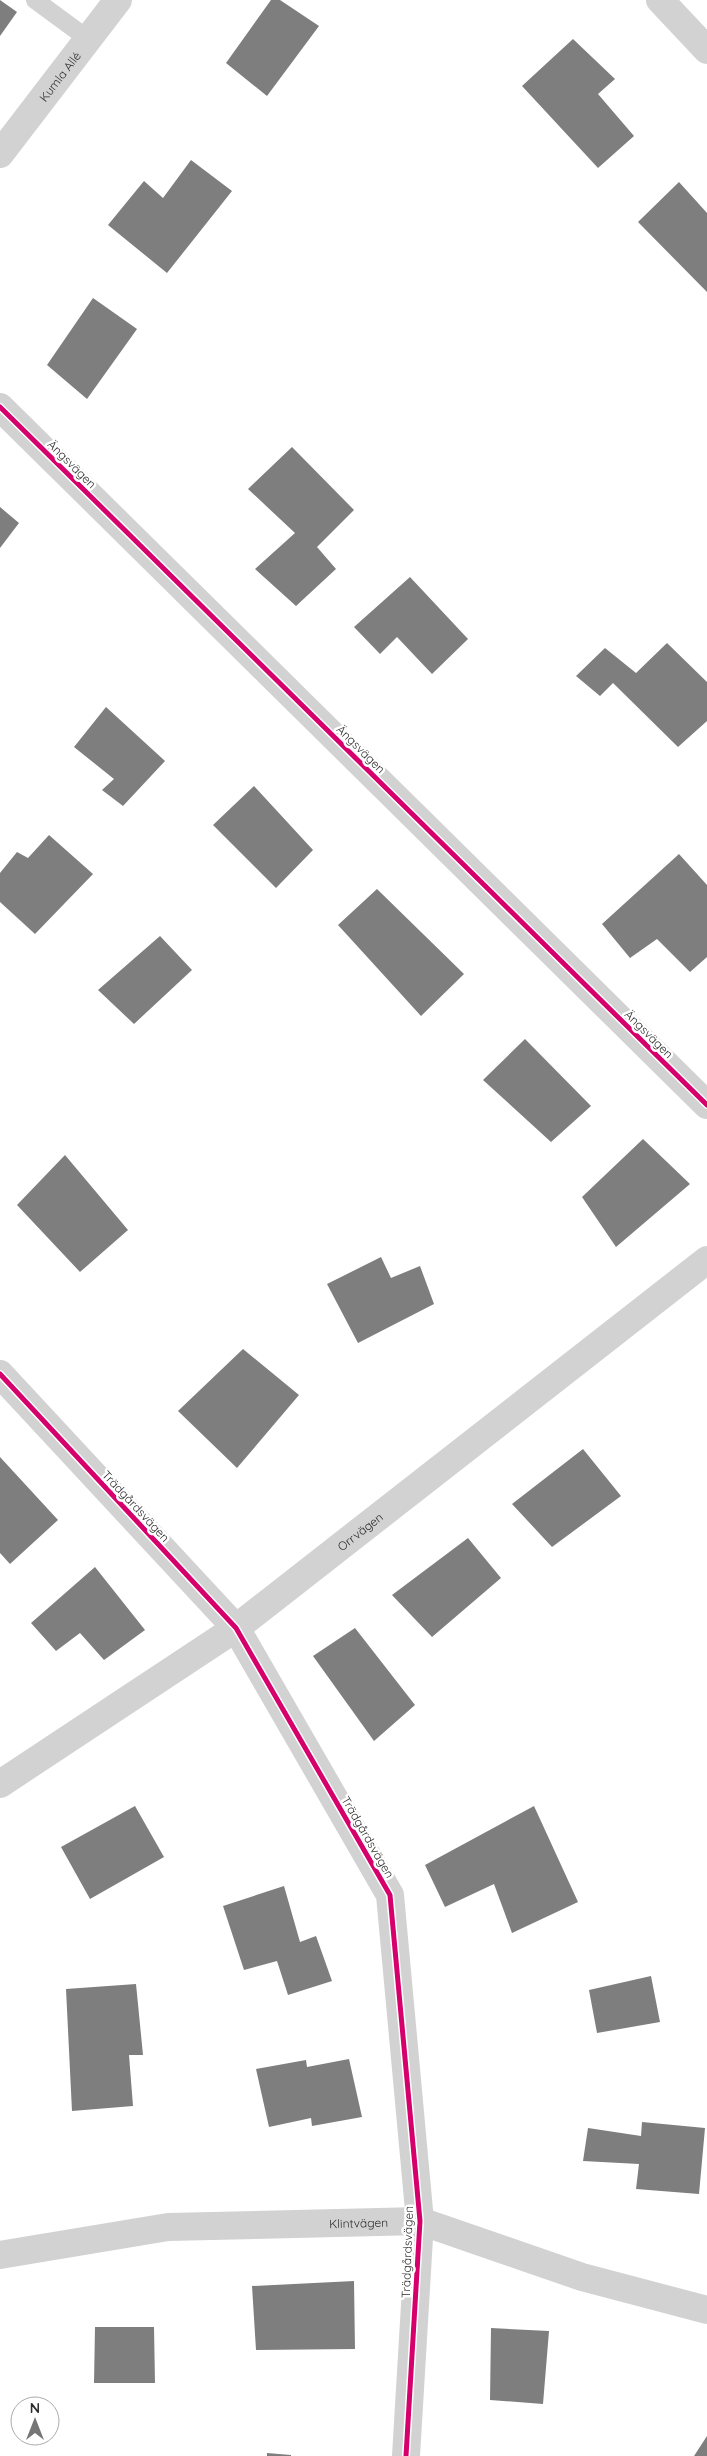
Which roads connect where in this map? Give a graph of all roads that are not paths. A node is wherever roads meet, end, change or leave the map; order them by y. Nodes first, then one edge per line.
1 (35, 0) edge
2 (118, 0) edge
3 (660, 0) edge
4 (88, 39) junction
5 (707, 50) edge
6 (0, 154) edge
7 (0, 407) edge
8 (707, 1105) edge
9 (707, 1260) edge
10 (0, 1374) edge
11 (236, 1628) junction
12 (0, 1784) edge
13 (420, 2221) junction
14 (0, 2255) edge
15 (707, 2310) edge
16 (406, 2456) edge

1 - 4 lane
2 - 4 street, Kumla Allé
3 - 5 street
4 - 6 street, Kumla Allé
7 - 8 street, Ängsvägen
9 - 11 street, Orrvägen
10 - 11 street, Trädgårdsvägen
11 - 12 street, Orrvägen
11 - 13 street, Trädgårdsvägen
13 - 14 street, Klintvägen
13 - 15 street, Klintvägen
13 - 16 street, Trädgårdsvägen

